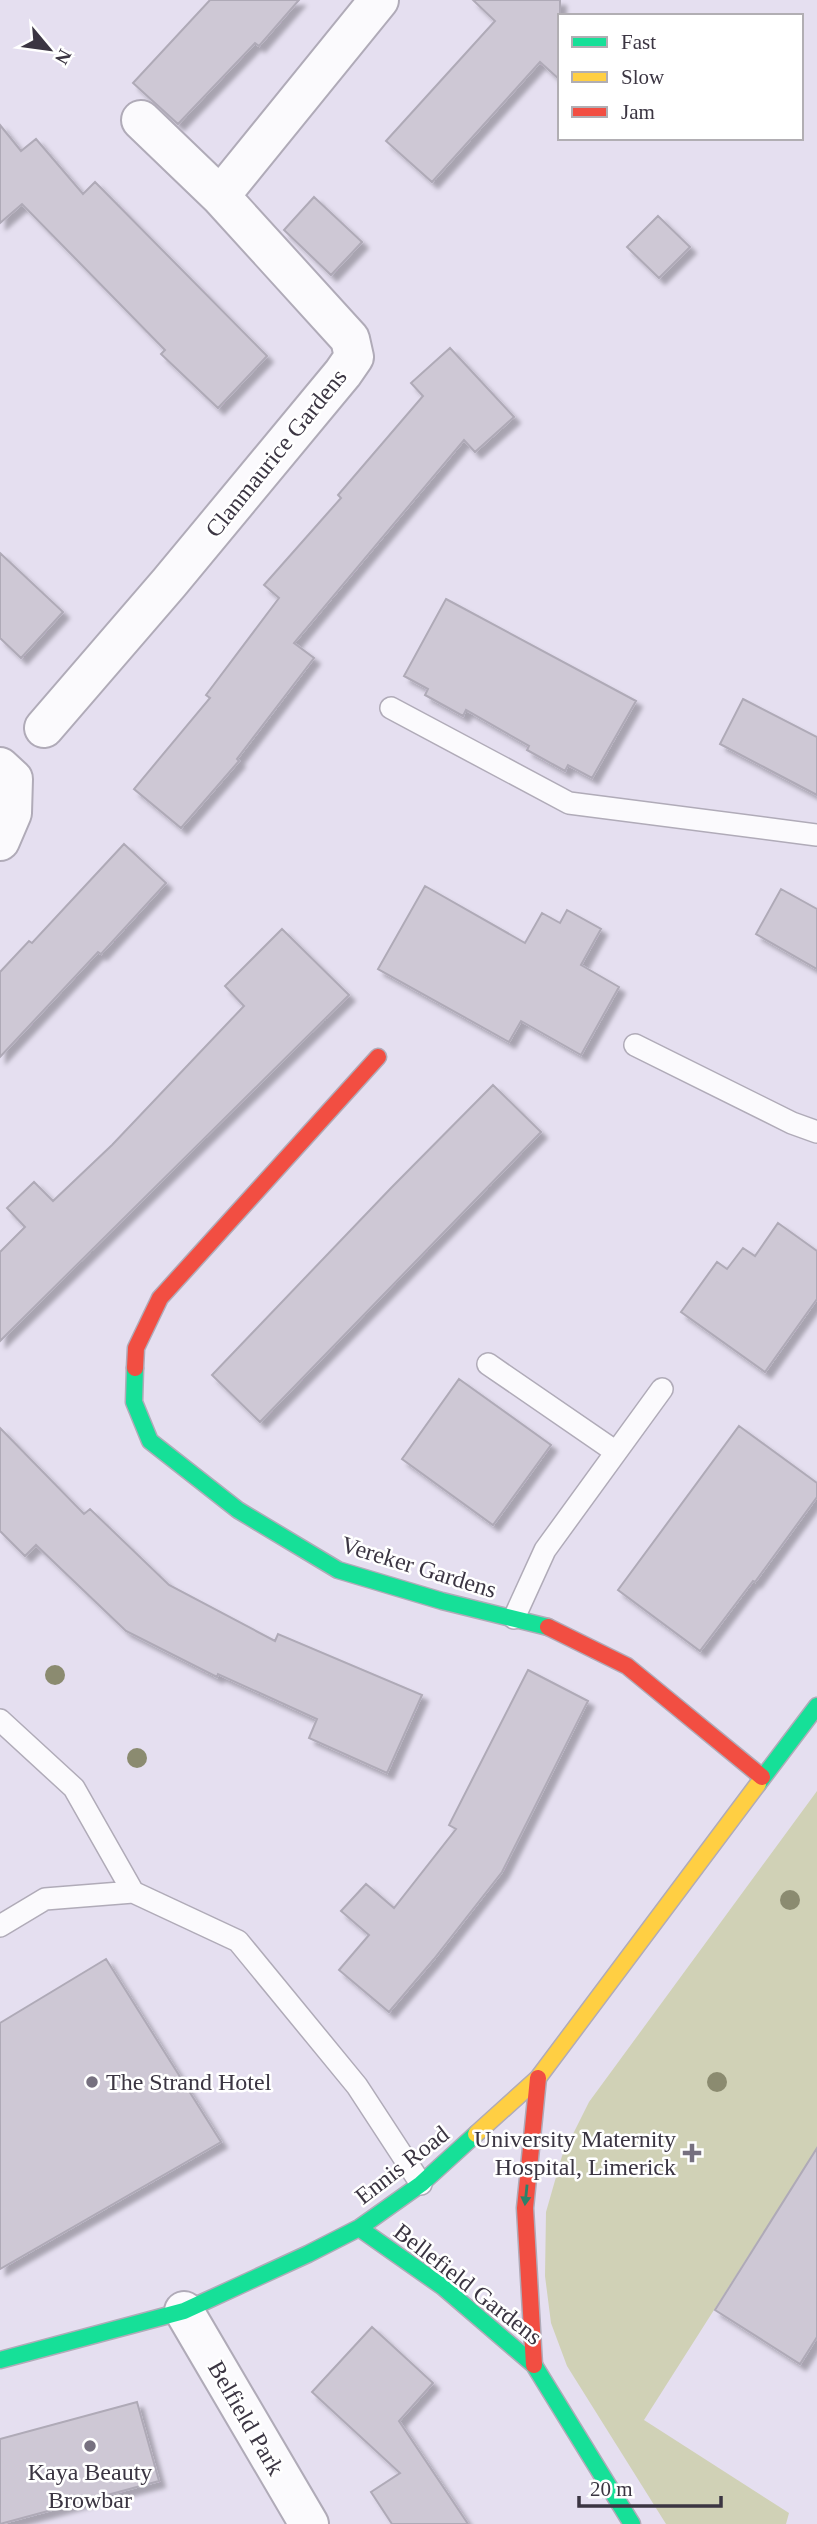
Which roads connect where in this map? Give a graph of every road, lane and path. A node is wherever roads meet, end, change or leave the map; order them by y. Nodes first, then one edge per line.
1 (379, 0) edge
2 (141, 120) dead end
3 (220, 196) junction
4 (391, 708) dead end
5 (44, 728) dead end
6 (0, 767) edge
7 (817, 835) edge
8 (0, 841) edge
9 (635, 1045) dead end
10 (378, 1056) dead end
11 (817, 1132) edge
12 (488, 1364) dead end
13 (662, 1389) dead end
14 (616, 1452) junction
15 (514, 1618) junction
16 (817, 1706) edge
17 (0, 1720) edge
18 (762, 1777) junction
19 (132, 1892) junction
20 (0, 1926) edge
21 (538, 2078) junction
22 (421, 2184) junction
23 (359, 2228) junction
24 (184, 2311) junction
25 (0, 2360) edge
26 (534, 2365) junction
27 (309, 2524) edge
28 (632, 2524) edge

1 - 3 street
2 - 3 street, Clanmaurice Gardens
3 - 5 street, Clanmaurice Gardens
4 - 7 lane
6 - 8 street
9 - 11 lane
10 - 15 street, Vereker Gardens
12 - 14 lane
13 - 14 lane
14 - 15 lane
15 - 18 street, Vereker Gardens
16 - 18 street, Ennis Road
17 - 19 lane
18 - 21 street, Ennis Road
19 - 20 lane
19 - 22 lane
21 - 22 street, Ennis Road
21 -> 26 street
22 - 23 street, Ennis Road
23 - 24 street, Ennis Road
23 - 26 street, Bellefield Gardens
24 - 25 street, Ennis Road
24 - 27 street, Belfield Park
26 - 28 street, Bellefield Gardens

